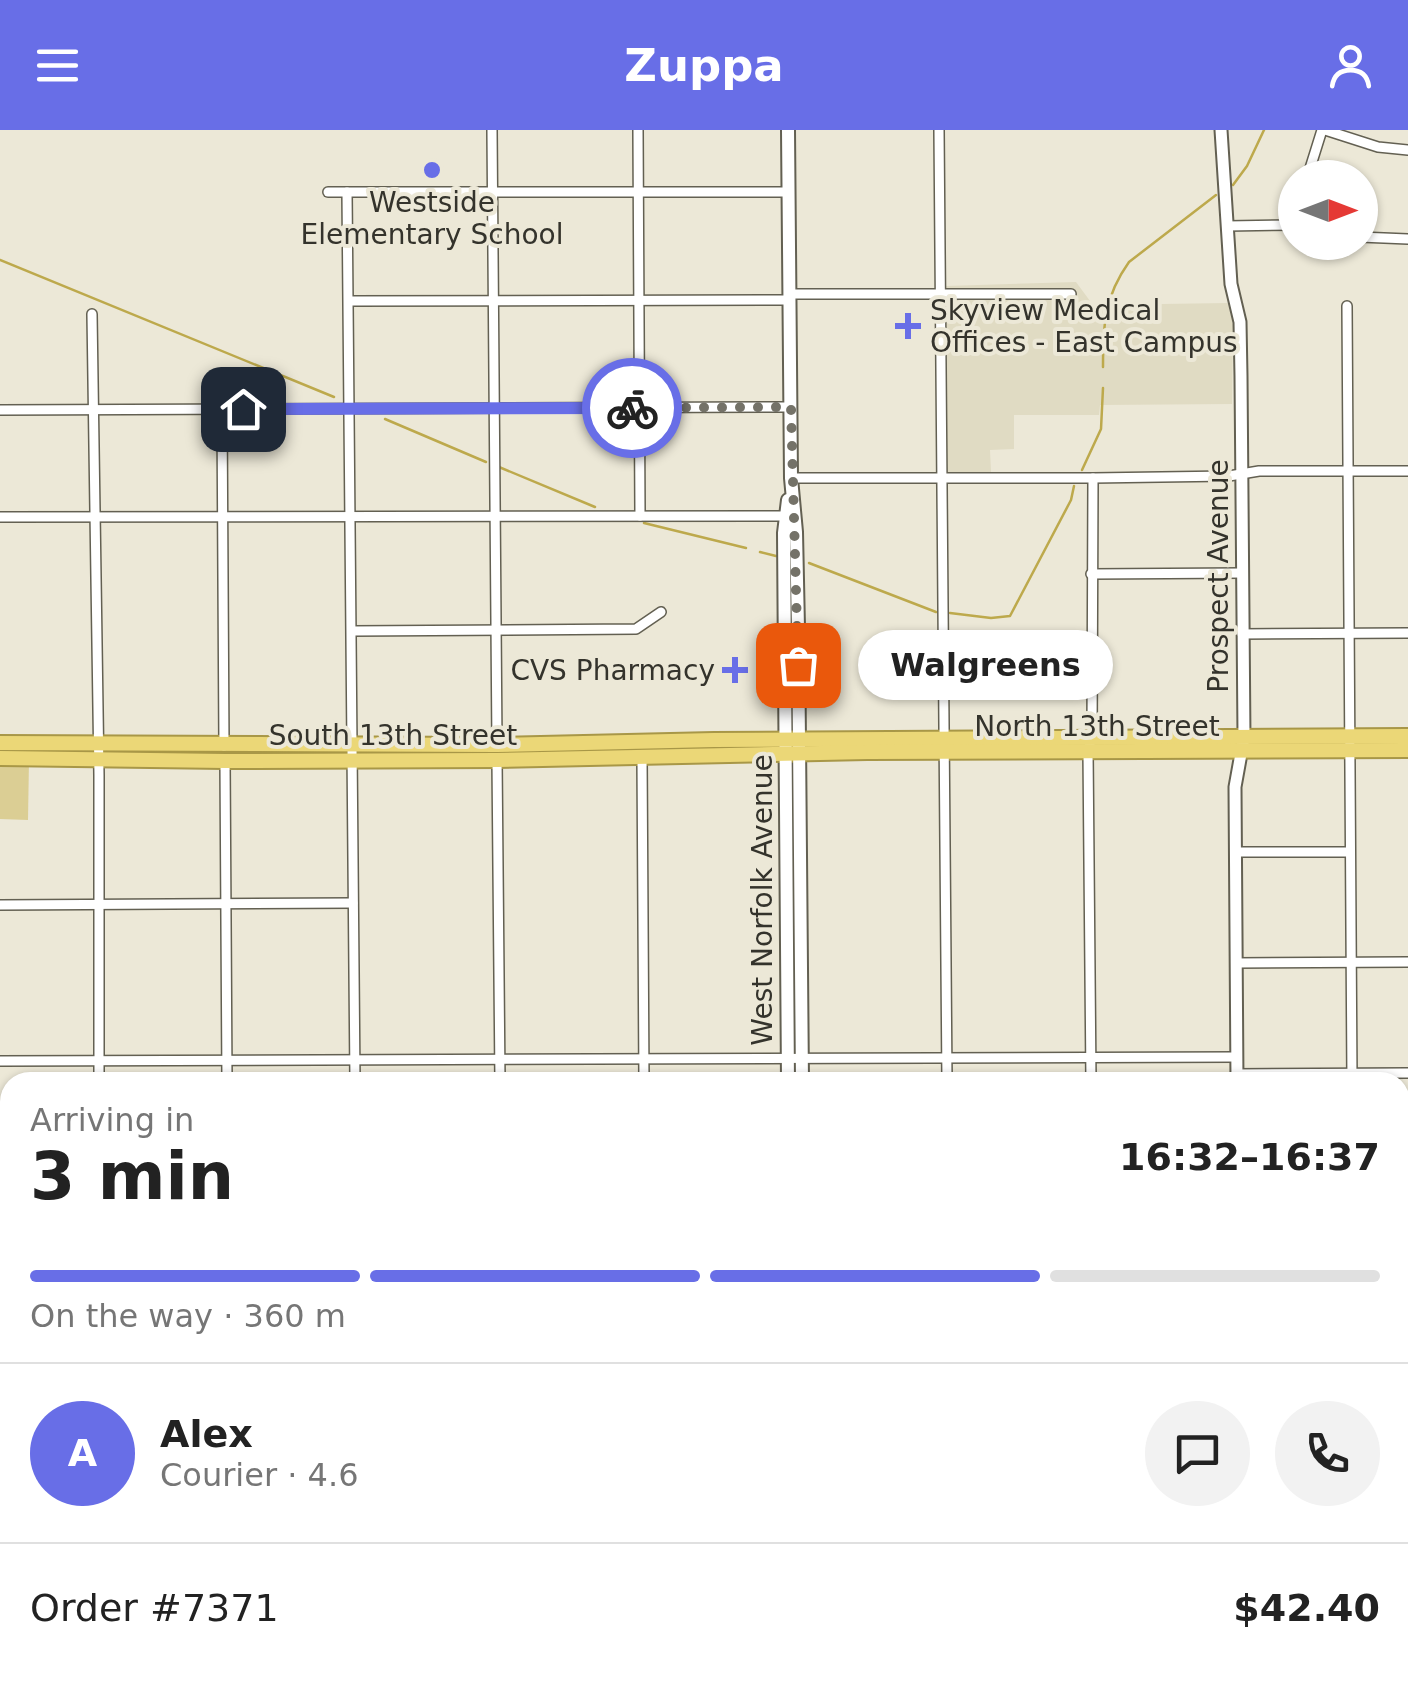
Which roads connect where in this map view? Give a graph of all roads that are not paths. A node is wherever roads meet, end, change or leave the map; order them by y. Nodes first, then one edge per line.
1 (492, 130) edge
2 (638, 130) edge
3 (788, 130) edge
4 (939, 130) edge
5 (1221, 130) edge
6 (1324, 130) edge
7 (1408, 150) edge
8 (1313, 160) edge
9 (328, 192) dead end
10 (347, 192) junction
11 (492, 192) junction
12 (638, 192) junction
13 (788, 192) junction
14 (1278, 225) edge
15 (1227, 226) junction
16 (1378, 237) edge
17 (1408, 239) edge
18 (941, 294) junction
19 (1071, 294) dead end
20 (790, 297) junction
21 (639, 299) junction
22 (493, 300) junction
23 (349, 301) junction
24 (1347, 306) dead end
25 (92, 314) dead end
26 (791, 407) junction
27 (350, 408) junction
28 (494, 408) junction
29 (639, 408) junction
30 (0, 410) edge
31 (93, 410) junction
32 (222, 410) junction
33 (1349, 470) junction
34 (1408, 471) edge
35 (1242, 473) junction
36 (943, 477) junction
37 (790, 478) junction
38 (1094, 478) junction
39 (0, 516) edge
40 (94, 516) junction
41 (222, 516) junction
42 (350, 516) junction
43 (495, 516) junction
44 (640, 516) junction
45 (786, 516) junction
46 (1243, 572) junction
47 (1091, 574) junction
48 (661, 612) dead end
49 (352, 631) junction
50 (497, 631) junction
51 (1350, 632) junction
52 (1408, 633) edge
53 (1242, 634) junction
54 (1408, 736) edge
55 (0, 743) edge
56 (1350, 743) junction
57 (1090, 744) junction
58 (1244, 744) junction
59 (944, 745) junction
60 (792, 746) junction
61 (1408, 750) edge
62 (97, 751) junction
63 (353, 753) junction
64 (497, 753) junction
65 (224, 754) junction
66 (642, 757) junction
67 (0, 758) edge
68 (1236, 852) junction
69 (1350, 852) junction
70 (354, 903) junction
71 (0, 904) edge
72 (98, 904) junction
73 (226, 904) junction
74 (1352, 962) junction
75 (1408, 962) edge
76 (1236, 963) junction
77 (1237, 1057) junction
78 (795, 1058) junction
79 (946, 1058) junction
80 (1090, 1058) junction
81 (355, 1059) junction
82 (644, 1059) junction
83 (227, 1060) junction
84 (500, 1060) junction
85 (0, 1061) edge
86 (99, 1062) junction
87 (100, 1072) edge
88 (227, 1072) edge
89 (355, 1072) edge
90 (500, 1072) edge
91 (644, 1072) edge
92 (791, 1072) edge
93 (799, 1072) edge
94 (947, 1072) edge
95 (1091, 1072) edge
96 (1237, 1072) edge
97 (1352, 1072) edge
98 (0, 1616) edge
99 (0, 1633) edge
100 (0, 1643) edge
101 (0, 1669) edge

1 - 11 street
2 - 12 street
3 - 13 main road, West Norfolk Avenue
4 - 18 street
5 - 15 street, Prospect Avenue
6 - 7 street
6 - 8 street
9 - 10 street
10 - 11 street
10 - 23 street
11 - 12 street
11 - 22 street
12 - 13 street
12 - 21 street
13 - 20 main road, West Norfolk Avenue
14 - 15 street
15 - 35 street, Prospect Avenue
16 - 17 street
18 - 19 street
18 - 20 street
18 - 36 street
20 - 21 street
20 - 26 main road, West Norfolk Avenue
21 - 22 street
21 - 29 street
22 - 23 street
22 - 28 street
23 - 27 street
24 - 33 street
25 - 31 street
26 - 29 street
26 - 37 main road, West Norfolk Avenue
27 - 28 street
27 - 32 street
27 - 42 street
28 - 29 street
28 - 43 street
29 - 44 street
30 - 31 street
31 - 32 street
31 - 40 street
32 - 41 street
33 - 34 street
33 - 35 street
33 - 51 street
35 - 38 street
35 - 46 street, Prospect Avenue
36 - 37 street
36 - 38 street
36 - 59 street
37 - 45 main road, West Norfolk Avenue
37 - 60 main road, West Norfolk Avenue
38 - 47 street
39 - 40 street
40 - 41 street
40 - 62 street
41 - 42 street
41 - 65 street
42 - 43 street
42 - 49 street
43 - 44 street
43 - 50 street
44 - 45 street
45 - 60 main road, West Norfolk Avenue
46 - 47 street
46 - 53 street, Prospect Avenue
47 - 57 street
48 - 50 street
49 - 50 street
49 - 63 street
50 - 64 street
51 - 52 street
51 - 53 street
51 - 56 street
53 - 58 street, Prospect Avenue
54 - 56 highway, North 13th Street
55 - 62 highway, South 13th Street
56 - 58 highway, North 13th Street
56 - 61 highway, North 13th Street
56 - 69 street
57 - 58 highway, North 13th Street
57 - 59 highway, North 13th Street
57 - 80 street
58 - 68 street, Prospect Avenue
59 - 60 highway, North 13th Street
59 - 79 street
60 - 64 highway, South 13th Street
60 - 66 highway, South 13th Street
60 - 78 main road, West Norfolk Avenue
62 - 65 highway, South 13th Street
62 - 67 highway, South 13th Street
62 - 72 street
63 - 64 highway, South 13th Street
63 - 65 highway, South 13th Street
63 - 70 street
64 - 66 highway, South 13th Street
64 - 84 street
65 - 73 street
66 - 82 street
68 - 69 street
68 - 76 street, Prospect Avenue
69 - 74 street
70 - 73 street
70 - 81 street
71 - 72 street
72 - 73 street
72 - 86 street
73 - 83 street
74 - 75 street
74 - 76 street
74 - 97 street
76 - 77 street, Prospect Avenue
77 - 80 street
77 - 96 street, Prospect Avenue
78 - 79 street
78 - 82 street
78 - 92 main road, West Norfolk Avenue
78 - 93 main road, West Norfolk Avenue
79 - 80 street
79 - 94 street
80 - 95 street
81 - 83 street
81 - 84 street
81 - 89 street
82 - 84 street
82 - 91 street
83 - 86 street
83 - 88 street
84 - 90 street
85 - 86 street
86 - 87 street
98 - 99 street
100 - 101 street

